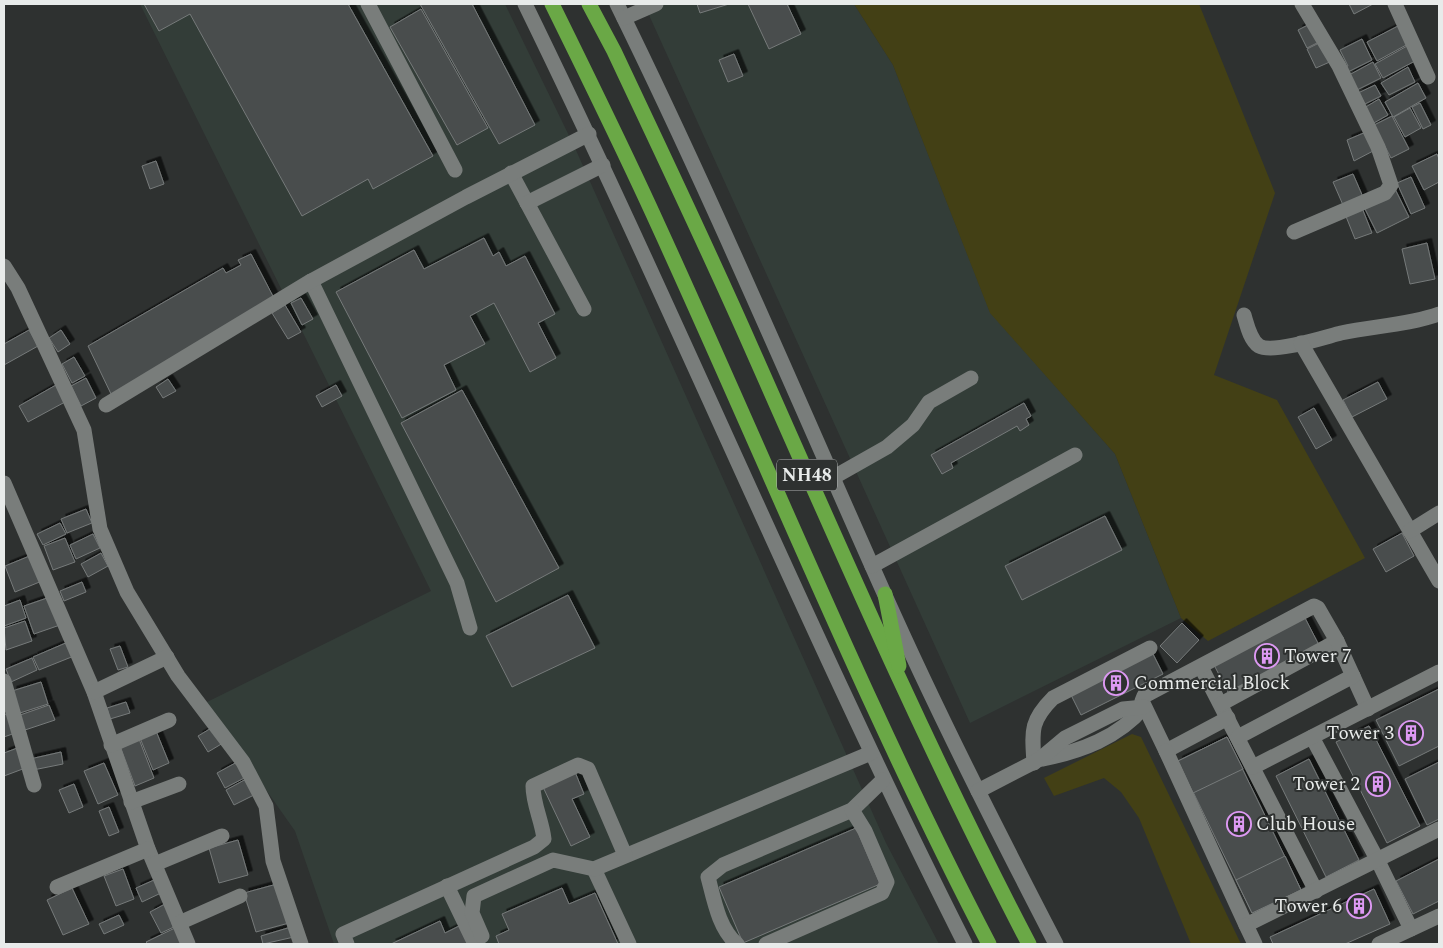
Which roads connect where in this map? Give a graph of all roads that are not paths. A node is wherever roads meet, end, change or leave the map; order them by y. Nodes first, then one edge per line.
1 (368, 4) edge
2 (525, 4) edge
3 (552, 4) edge
4 (590, 4) edge
5 (617, 4) edge
6 (656, 4) edge
7 (1302, 4) edge
8 (1395, 4) edge
9 (624, 18) junction
10 (1428, 76) dead end
11 (589, 134) junction
12 (603, 164) junction
13 (455, 170) dead end
14 (512, 173) junction
15 (527, 203) junction
16 (1294, 232) dead end
17 (4, 266) edge
18 (311, 281) junction
19 (584, 309) dead end
20 (1439, 314) edge
21 (1244, 316) dead end
22 (1301, 343) junction
23 (971, 378) dead end
24 (106, 405) dead end
25 (1075, 455) dead end
26 (834, 477) junction
27 (4, 483) edge
28 (1439, 513) edge
29 (1410, 531) junction
30 (872, 566) junction
31 (1439, 581) edge
32 (884, 594) junction
33 (470, 628) dead end
34 (1338, 641) junction
35 (1150, 648) dead end
36 (167, 657) junction
37 (1201, 667) junction
38 (1439, 672) edge
39 (1353, 676) junction
40 (4, 681) edge
41 (94, 692) junction
42 (1220, 704) junction
43 (1144, 708) junction
44 (1368, 709) junction
45 (913, 711) junction
46 (1228, 718) junction
47 (169, 720) dead end
48 (1238, 737) junction
49 (1312, 737) junction
50 (111, 745) junction
51 (1166, 750) junction
52 (871, 753) junction
53 (1037, 761) junction
54 (1254, 767) junction
55 (883, 780) junction
56 (179, 784) dead end
57 (34, 785) dead end
58 (978, 792) junction
59 (131, 802) junction
60 (852, 810) junction
61 (1439, 829) edge
62 (222, 836) dead end
63 (148, 849) junction
64 (625, 855) junction
65 (1378, 861) junction
66 (155, 864) junction
67 (594, 869) junction
68 (447, 886) junction
69 (57, 887) dead end
70 (1316, 891) junction
71 (240, 896) dead end
72 (968, 904) junction
73 (1439, 916) edge
74 (179, 923) junction
75 (1246, 925) junction
76 (1411, 929) junction
77 (478, 940) edge
78 (188, 944) edge
79 (301, 944) edge
80 (347, 944) edge
81 (629, 944) edge
82 (737, 944) edge
83 (766, 944) edge
84 (965, 944) edge
85 (985, 944) edge
86 (989, 944) edge
87 (1029, 944) edge
88 (1056, 944) edge
89 (1255, 944) edge
90 (1379, 944) edge

1 - 13 street
2 - 11 street
3 - 72 highway, NH48
4 - 45 highway, NH48
5 - 9 street
6 - 9 street
7 - 16 street
8 - 10 street
9 - 26 street
11 - 12 street
11 - 14 street
12 - 15 street
12 - 52 street
14 - 15 street
14 - 18 street
15 - 19 street
17 - 36 street
18 - 24 street
18 - 33 street
20 - 22 street
21 - 22 street
22 - 29 street
23 - 26 street
25 - 30 street
26 - 30 street
27 - 41 street
28 - 29 street
29 - 31 street
30 - 32 street
32 - 45 highway
32 - 58 street
34 - 37 street
34 - 39 street
34 - 42 street
35 - 53 street
36 - 41 street
36 - 79 street
37 - 42 street
37 - 43 street
38 - 44 street
39 - 44 street
39 - 48 street
40 - 57 street
41 - 50 street
42 - 46 street
43 - 51 street
43 - 53 street
44 - 49 street
45 - 87 highway, NH48
46 - 48 street
46 - 51 street
47 - 50 street
48 - 54 street
49 - 54 street
49 - 65 street
50 - 59 street
51 - 75 street
52 - 55 street
52 - 64 street
53 - 58 street
54 - 70 street
55 - 60 street
55 - 84 street
56 - 59 street
58 - 88 street
59 - 63 street
60 - 82 street
60 - 83 street
61 - 65 street
62 - 66 street
63 - 66 street
63 - 69 street
64 - 67 street
64 - 68 street
65 - 70 street
65 - 76 street
66 - 74 street
67 - 77 street
67 - 81 street
68 - 77 street
68 - 80 street
70 - 75 street
71 - 74 street
72 - 85 highway
72 - 86 highway, NH48
73 - 76 street
74 - 78 street
75 - 89 street
76 - 90 street

